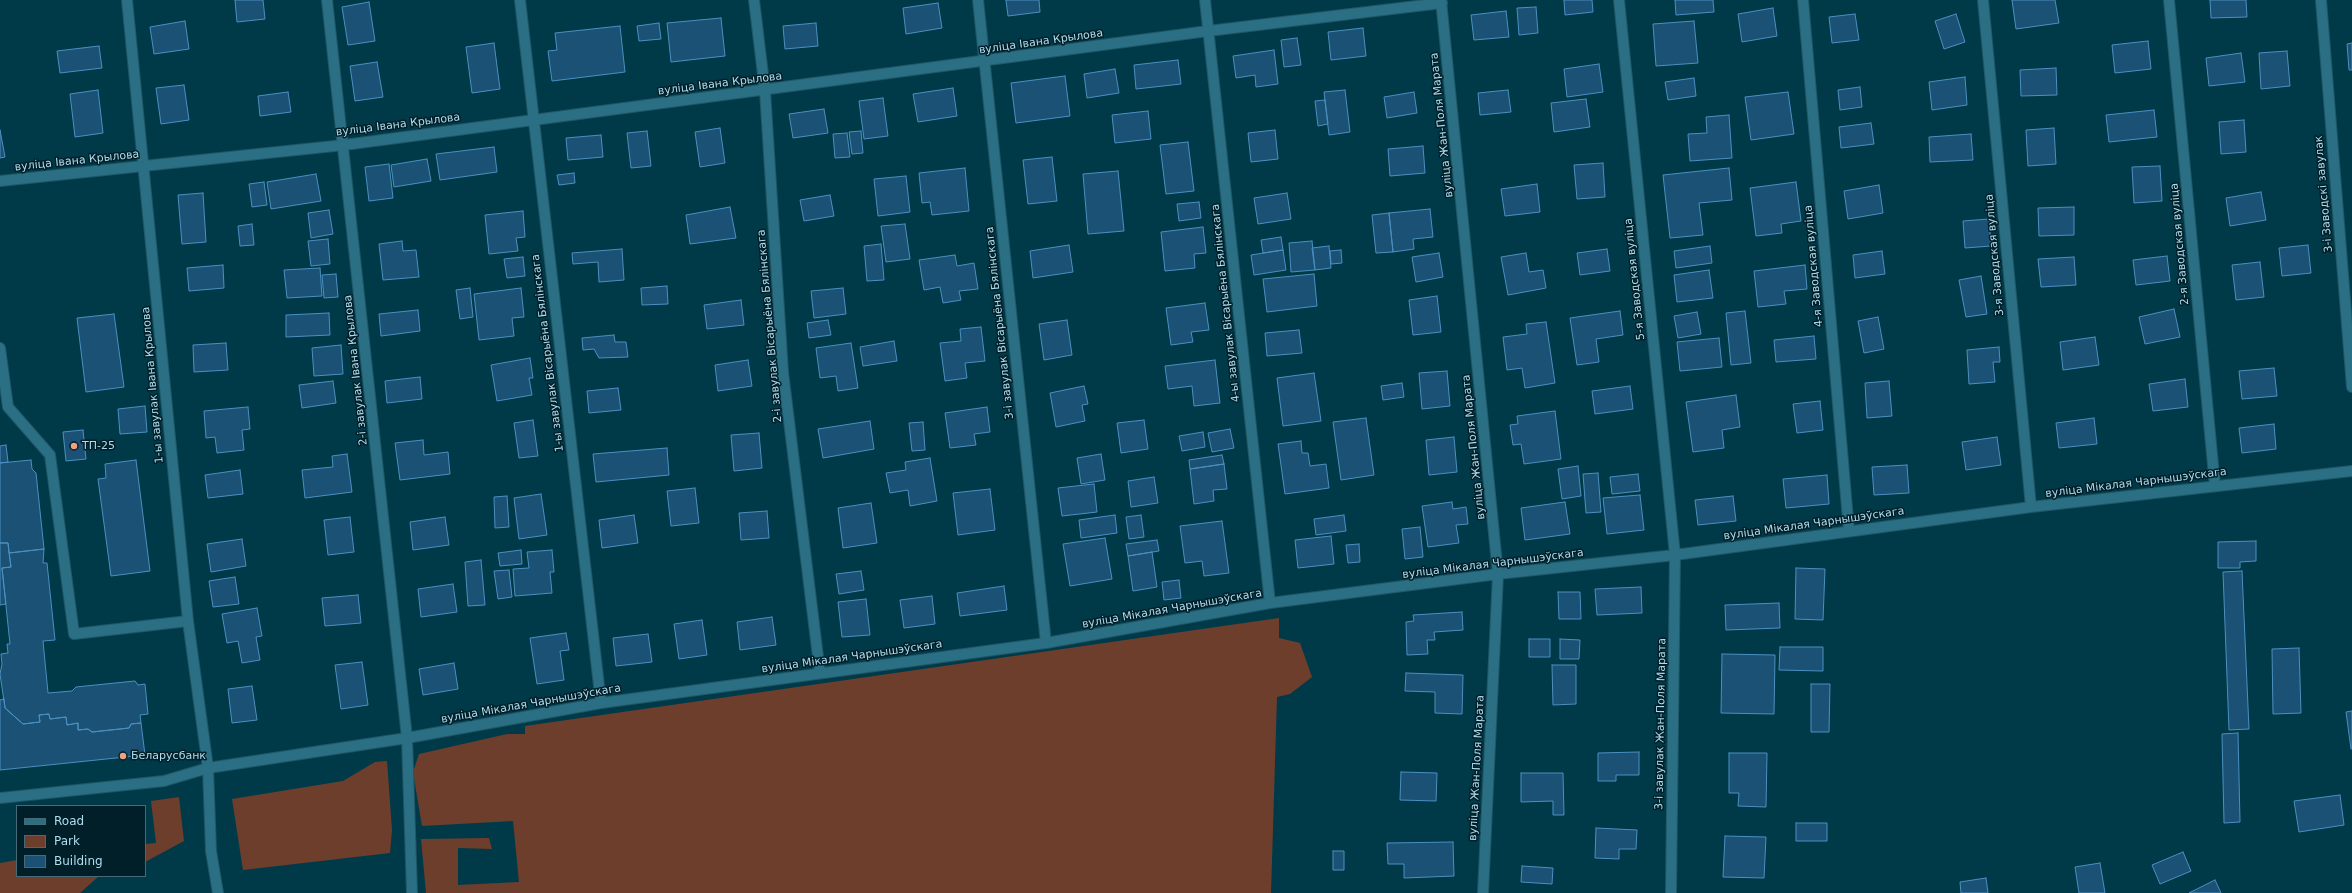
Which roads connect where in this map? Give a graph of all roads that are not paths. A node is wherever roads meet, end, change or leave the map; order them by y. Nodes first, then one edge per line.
1 (127, 0) edge
2 (327, 0) edge
3 (520, 0) edge
4 (754, 0) edge
5 (978, 0) edge
6 (1205, 0) edge
7 (1619, 0) edge
8 (1803, 0) edge
9 (1983, 0) edge
10 (2169, 0) edge
11 (2321, 0) edge
12 (1442, 1) edge
13 (1208, 31) junction
14 (985, 62) junction
15 (765, 91) junction
16 (534, 120) junction
17 (344, 145) junction
18 (144, 166) junction
19 (0, 181) edge
20 (0, 348) edge
21 (2352, 387) edge
22 (2352, 471) edge
23 (2215, 486) junction
24 (2031, 508) junction
25 (1849, 531) junction
26 (1675, 555) junction
27 (1498, 574) junction
28 (1270, 603) junction
29 (188, 621) junction
30 (1046, 643) junction
31 (820, 672) junction
32 (601, 703) junction
33 (406, 738) junction
34 (208, 768) junction
35 (0, 798) edge
36 (218, 893) edge
37 (412, 893) edge
38 (1483, 893) edge
39 (1671, 893) edge

1 - 18 street, 1-ы завулак Івана Крылова
2 - 17 street, 2-і завулак Івана Крылова
3 - 16 street, 1-ы завулак Вісарыёна Бялінскага
4 - 15 street, 2-і завулак Вісарыёна Бялінскага
5 - 14 street, 3-і завулак Вісарыёна Бялінскага
6 - 13 street, 4-ы завулак Вісарыёна Бялінскага
7 - 26 street, 5-я Заводская вуліца
8 - 25 street, 4-я Заводская вуліца
9 - 24 street, 3-я Заводская вуліца
10 - 23 street, 2-я Заводская вуліца
11 - 21 street, 3-і Заводскі завулак
12 - 13 street, вуліца Івана Крылова
12 - 27 street, вуліца Жан-Поля Марата
13 - 14 street, вуліца Івана Крылова
13 - 28 street, 4-ы завулак Вісарыёна Бялінскага
14 - 15 street, вуліца Івана Крылова
14 - 30 street, 3-і завулак Вісарыёна Бялінскага
15 - 16 street, вуліца Івана Крылова
15 - 31 street, 2-і завулак Вісарыёна Бялінскага
16 - 17 street, вуліца Івана Крылова
16 - 32 street, 1-ы завулак Вісарыёна Бялінскага
17 - 18 street, вуліца Івана Крылова
17 - 33 street, 2-і завулак Івана Крылова
18 - 19 street, вуліца Івана Крылова
18 - 29 street, 1-ы завулак Івана Крылова
20 - 29 street
22 - 23 street, вуліца Мікалая Чарнышэўскага
23 - 24 street, вуліца Мікалая Чарнышэўскага
24 - 25 street, вуліца Мікалая Чарнышэўскага
25 - 26 street, вуліца Мікалая Чарнышэўскага
26 - 27 street, вуліца Мікалая Чарнышэўскага
26 - 39 street, 3-і завулак Жан-Поля Марата
27 - 28 street, вуліца Мікалая Чарнышэўскага
27 - 38 street, вуліца Жан-Поля Марата
28 - 30 street, вуліца Мікалая Чарнышэўскага
29 - 34 street, 1-ы завулак Івана Крылова
30 - 31 street, вуліца Мікалая Чарнышэўскага
31 - 32 street, вуліца Мікалая Чарнышэўскага
32 - 33 street, вуліца Мікалая Чарнышэўскага
33 - 34 street, вуліца Мікалая Чарнышэўскага
33 - 37 street, 2-і завулак Івана Крылова
34 - 35 street, вуліца Мікалая Чарнышэўскага
34 - 36 street, 1-ы завулак Івана Крылова

